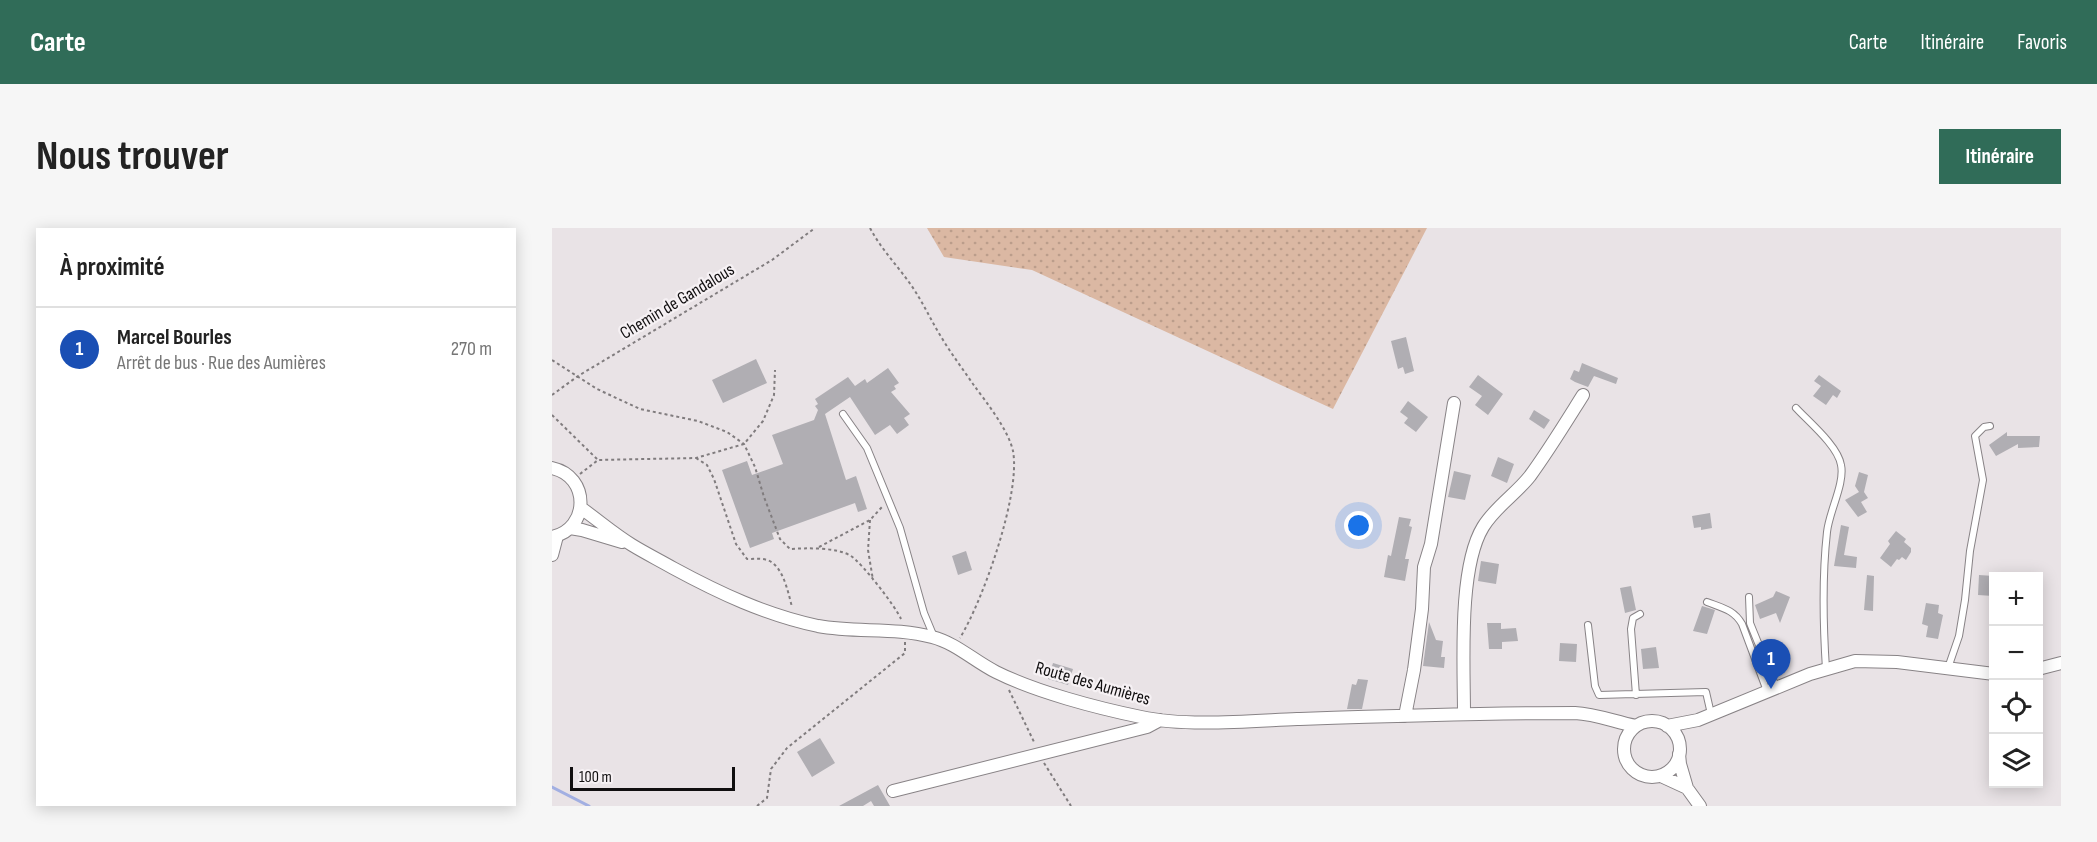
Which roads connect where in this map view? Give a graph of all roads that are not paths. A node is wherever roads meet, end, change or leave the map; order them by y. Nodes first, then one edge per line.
1 (1583, 395) dead end
2 (1454, 403) dead end
3 (1796, 408) dead end
4 (843, 414) dead end
5 (1990, 426) dead end
6 (552, 468) edge
7 (581, 508) junction
8 (570, 528) junction
9 (555, 536) edge
10 (632, 545) junction
11 (552, 555) edge
12 (1749, 597) dead end
13 (1707, 602) dead end
14 (1640, 614) dead end
15 (1588, 626) dead end
16 (934, 638) junction
17 (2061, 663) edge
18 (2043, 668) edge
19 (1826, 669) junction
20 (1947, 669) junction
21 (1989, 673) edge
22 (1771, 689) junction
23 (1636, 695) junction
24 (1464, 714) junction
25 (1711, 714) junction
26 (1405, 716) junction
27 (1160, 720) junction
28 (1698, 720) junction
29 (1608, 721) junction
30 (1636, 726) junction
31 (1667, 726) junction
32 (1624, 745) junction
33 (1679, 748) junction
34 (1661, 776) junction
35 (1687, 788) junction
36 (893, 791) dead end
37 (1700, 806) edge

1 - 24 street
2 - 26 street
3 - 19 lane
4 - 16 lane
5 - 20 lane
6 - 7 street
7 - 8 street
7 - 10 street, Route des Aumières
8 - 9 street
8 - 10 street, Route des Aumières
9 - 11 street
10 - 16 street, Route des Aumières
12 - 22 lane
13 - 22 lane
14 - 23 lane
15 - 23 lane
16 - 27 street, Route des Aumières
17 - 18 street
19 - 20 street
19 - 22 street
20 - 21 street
22 - 25 street
23 - 25 lane
24 - 26 street, Route des Aumières
24 - 29 street, Route des Aumières
25 - 28 street
26 - 27 street, Route des Aumières
27 - 36 street
28 - 31 street
28 - 33 street
29 - 30 street, Route des Aumières
29 - 32 street
30 - 31 street
30 - 32 street
31 - 33 street
32 - 34 street
33 - 34 street
33 - 35 street
34 - 35 street
35 - 37 street

